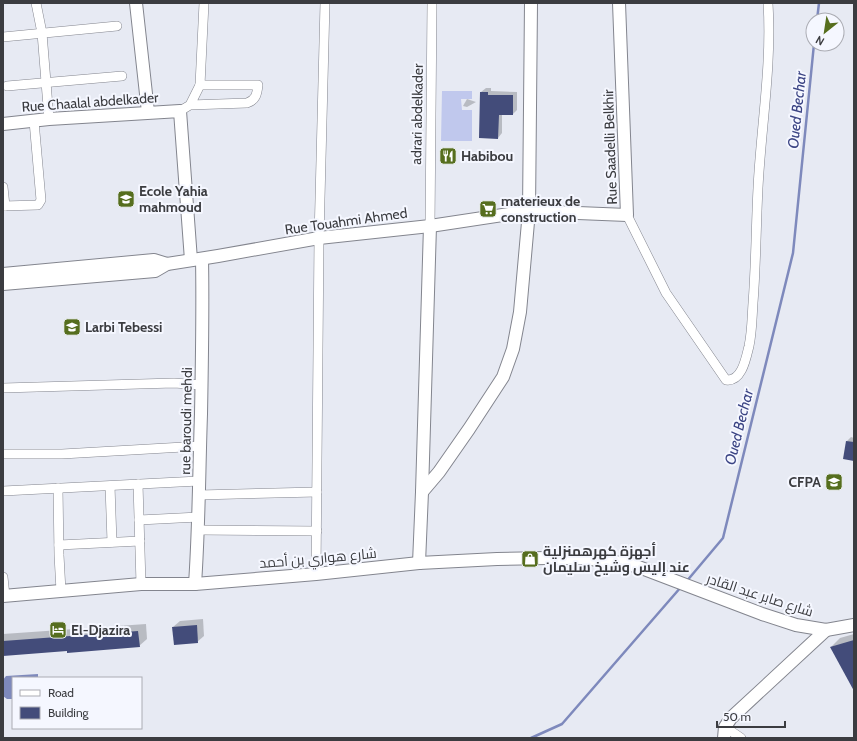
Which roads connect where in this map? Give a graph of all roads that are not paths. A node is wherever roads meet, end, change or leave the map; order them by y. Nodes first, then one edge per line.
1 (36, 3) edge
2 (136, 3) edge
3 (204, 3) edge
4 (325, 3) edge
5 (432, 3) edge
6 (531, 3) edge
7 (619, 3) edge
8 (768, 3) edge
9 (117, 26) dead end
10 (42, 33) junction
11 (3, 37) edge
12 (122, 76) dead end
13 (46, 83) junction
14 (200, 85) junction
15 (7, 86) dead end
16 (185, 108) junction
17 (148, 112) junction
18 (49, 119) junction
19 (34, 121) junction
20 (3, 124) edge
21 (3, 187) edge
22 (4, 206) edge
23 (528, 211) junction
24 (627, 216) junction
25 (430, 226) junction
26 (319, 238) junction
27 (197, 259) junction
28 (167, 264) junction
29 (3, 274) edge
30 (3, 284) edge
31 (202, 385) junction
32 (3, 388) edge
33 (201, 446) junction
34 (3, 454) edge
35 (199, 481) junction
36 (138, 484) junction
37 (110, 486) junction
38 (58, 488) junction
39 (3, 491) edge
40 (317, 492) junction
41 (422, 492) junction
42 (199, 495) junction
43 (199, 517) junction
44 (139, 520) junction
45 (198, 530) junction
46 (317, 530) junction
47 (140, 541) junction
48 (112, 542) junction
49 (59, 545) junction
50 (419, 564) junction
51 (636, 566) joint
52 (316, 574) junction
53 (3, 577) edge
54 (141, 584) junction
55 (195, 584) junction
56 (61, 591) junction
57 (4, 596) edge
58 (854, 625) edge
59 (826, 630) junction
60 (724, 732) edge
61 (740, 738) edge

1 - 10 street
2 - 17 street
3 - 14 street
4 - 26 street
5 - 25 street, adrari abdelkader
6 - 23 street
7 - 24 street, Rue Saadelli Belkhir
8 - 24 street
9 - 10 street
10 - 11 street
10 - 13 street
12 - 13 street
13 - 15 street
13 - 18 street
14 - 16 street
14 - 16 street
16 - 17 street, Rue Chaalal abdelkader
16 - 27 street, rue baroudi mehdi
17 - 18 street, Rue Chaalal abdelkader
18 - 19 street, Rue Chaalal abdelkader
19 - 20 street, Rue Chaalal abdelkader
19 - 22 street
21 - 22 street
23 - 24 street, Rue Saadelli Belkhir
23 - 25 street, Rue Touahmi Ahmed
23 - 41 street
25 - 26 street, Rue Touahmi Ahmed
25 - 41 street
26 - 27 street, Rue Touahmi Ahmed
26 - 40 street
27 - 28 street, Rue Touahmi Ahmed
27 - 31 street, rue baroudi mehdi
28 - 29 street
28 - 30 street
31 - 32 street
31 - 33 street, rue baroudi mehdi
33 - 34 street
33 - 35 street, rue baroudi mehdi
35 - 36 street
35 - 42 street, rue baroudi mehdi
36 - 37 street
36 - 44 street
37 - 38 street
37 - 48 street
38 - 39 street
38 - 49 street
40 - 42 street
40 - 46 street
41 - 50 street
42 - 43 street, rue baroudi mehdi
43 - 44 street
43 - 45 street, rue baroudi mehdi
44 - 47 street
45 - 46 street
45 - 55 street, rue baroudi mehdi
46 - 52 street
47 - 48 street
47 - 54 street
48 - 49 street
49 - 56 street
50 - 51 street, شارع هواري بن أحمد
50 - 52 street, شارع هواري بن أحمد
51 - 59 street, شارع صابر عبد القادر
52 - 55 street, شارع هواري بن أحمد
53 - 57 street
54 - 55 street, شارع هواري بن أحمد
54 - 56 street, شارع هواري بن أحمد
56 - 57 street, شارع هواري بن أحمد
58 - 59 street, شارع صابر عبد القادر
59 - 60 street
60 - 61 street

